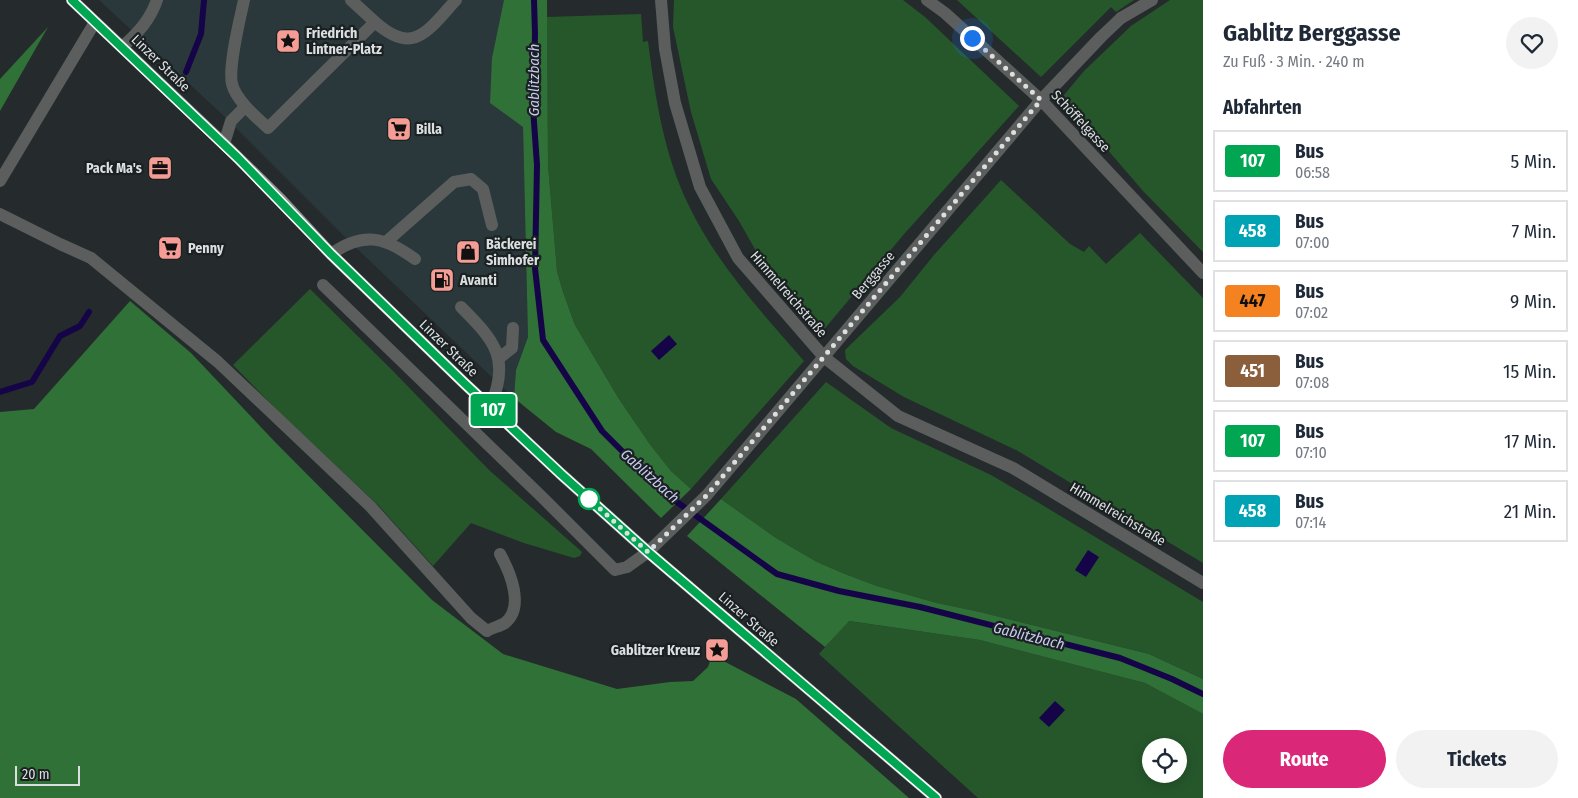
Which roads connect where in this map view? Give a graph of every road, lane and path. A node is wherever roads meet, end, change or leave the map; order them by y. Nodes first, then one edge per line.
1 (72, 0) edge
2 (157, 0) edge
3 (244, 0) edge
4 (351, 0) edge
5 (456, 0) edge
6 (661, 0) edge
7 (927, 0) edge
8 (1152, 0) edge
9 (95, 22) junction
10 (375, 22) junction
11 (122, 47) junction
12 (1041, 100) junction
13 (245, 107) junction
14 (224, 144) junction
15 (0, 181) edge
16 (0, 214) edge
17 (492, 225) dead end
18 (386, 242) junction
19 (331, 254) junction
20 (415, 259) dead end
21 (1203, 273) edge
22 (323, 285) dead end
23 (461, 307) dead end
24 (513, 328) dead end
25 (824, 357) junction
26 (498, 359) junction
27 (490, 407) junction
28 (648, 552) junction
29 (500, 554) dead end
30 (1203, 583) edge
31 (936, 798) edge

1 - 9 main road, Linzer Straße
2 - 11 street
3 - 13 street
4 - 10 street
5 - 10 street
6 - 25 street, Himmelreichstraße
7 - 12 street, Schöffelgasse
8 - 12 street, Berggasse
9 - 11 main road, Linzer Straße
9 - 15 street
10 - 13 street
11 - 14 main road, Linzer Straße
12 - 21 street, Schöffelgasse
12 - 25 street, Berggasse
13 - 14 street
14 - 19 main road, Linzer Straße
16 - 29 street
17 - 18 street
18 - 19 street
18 - 20 street
19 - 27 main road, Linzer Straße
22 - 28 street, Berggasse
23 - 26 street
24 - 26 street
25 - 28 street, Berggasse
25 - 30 street, Himmelreichstraße
26 - 27 street
27 - 28 main road, Linzer Straße
28 - 31 main road, Linzer Straße

